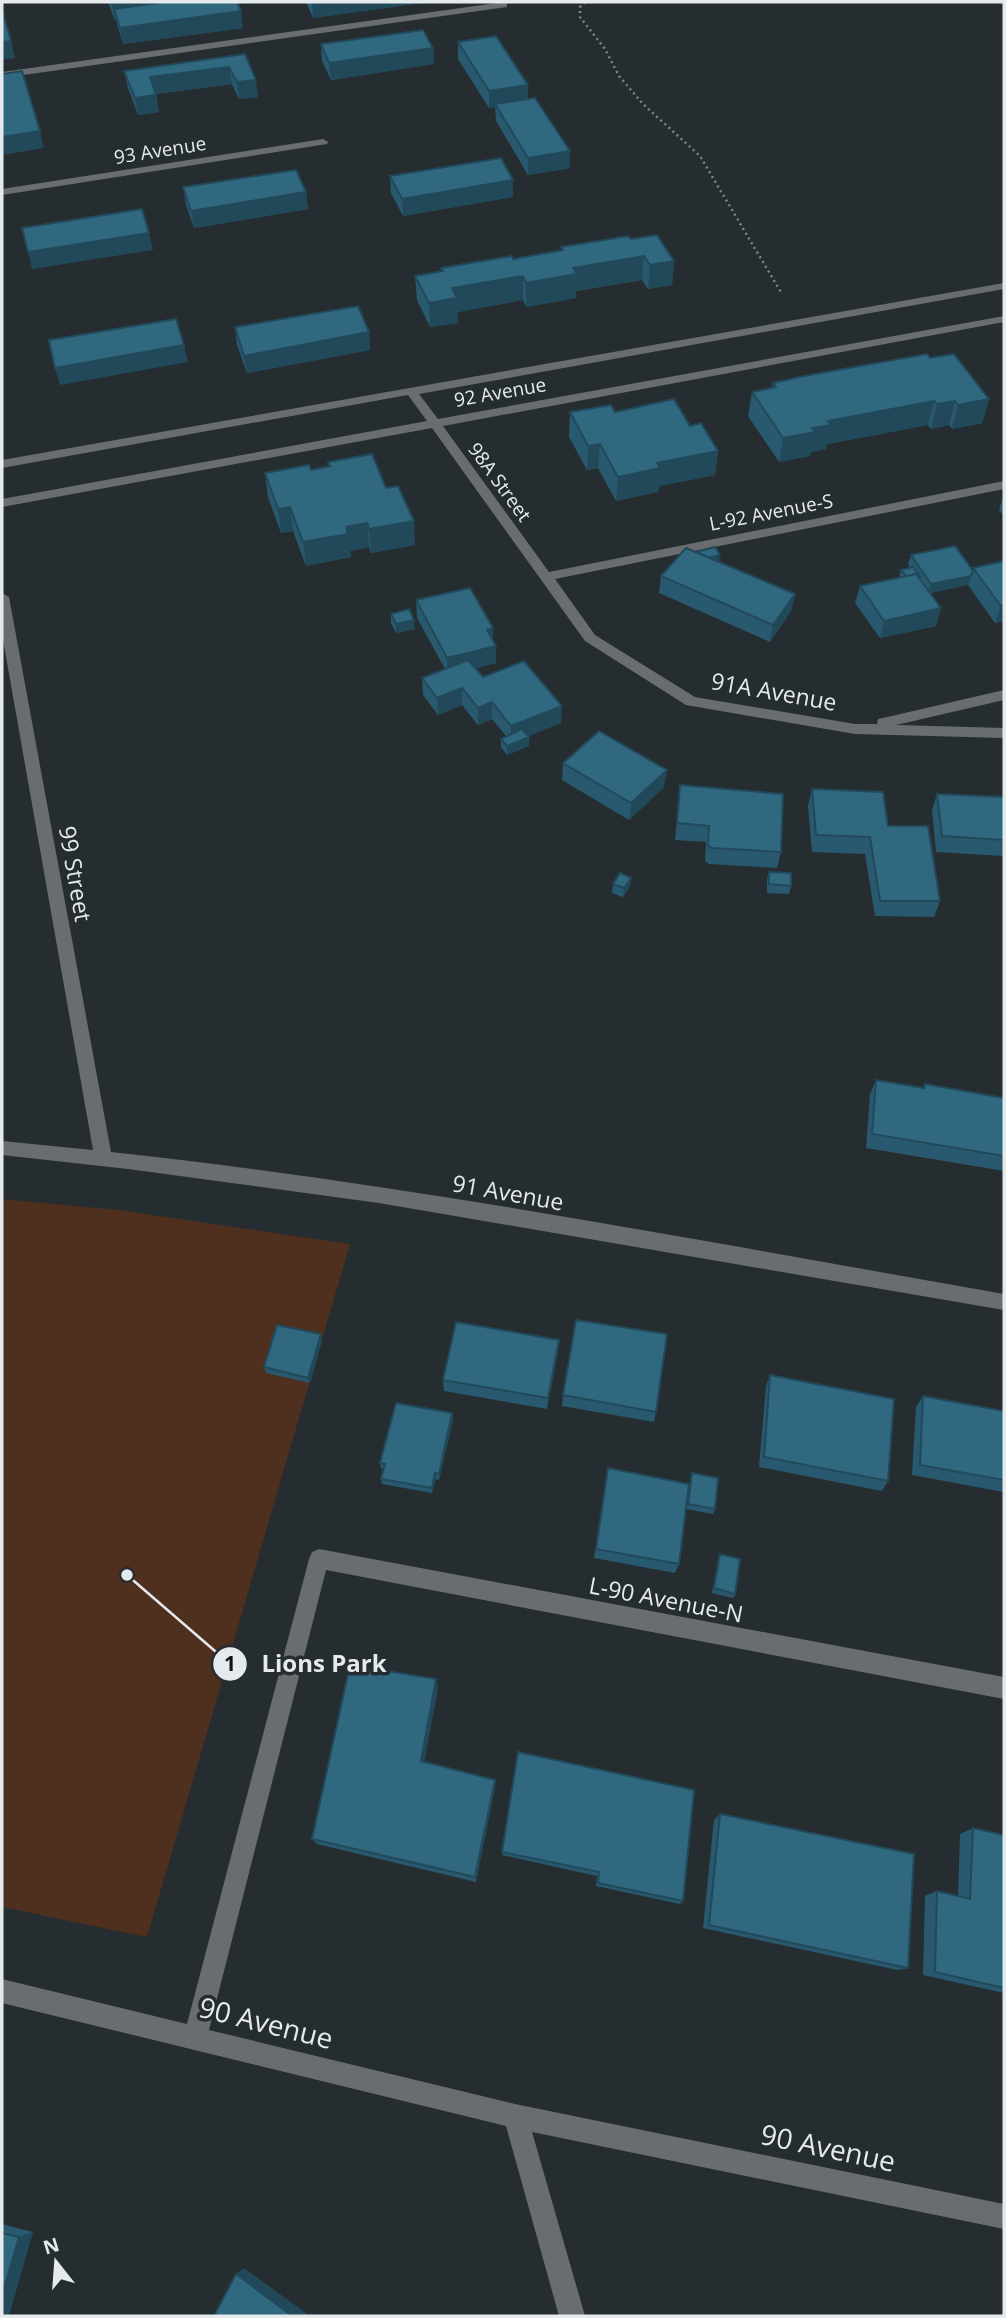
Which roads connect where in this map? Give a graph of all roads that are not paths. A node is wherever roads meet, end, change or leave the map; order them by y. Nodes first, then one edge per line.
1 (504, 5) dead end
2 (2, 75) edge
3 (323, 142) dead end
4 (2, 192) edge
5 (1004, 286) edge
6 (1004, 319) edge
7 (412, 392) junction
8 (434, 424) junction
9 (2, 464) edge
10 (1004, 485) edge
11 (2, 503) edge
12 (545, 577) junction
13 (558, 594) joint
14 (2, 597) edge
15 (9, 682) edge
16 (1004, 695) edge
17 (855, 729) junction
18 (1004, 733) edge
19 (2, 1148) edge
20 (103, 1158) junction
21 (1004, 1302) edge
22 (1004, 1688) edge
23 (2, 1991) edge
24 (195, 2038) junction
25 (515, 2116) junction
26 (1004, 2217) edge
27 (572, 2316) edge

1 - 2 street
3 - 4 street, 93 Avenue
5 - 7 street, 92 Avenue
6 - 8 street, 92 Avenue
7 - 8 street, 98A Street
7 - 9 street, 92 Avenue
8 - 11 street, 92 Avenue
8 - 12 street, 98A Street
10 - 12 street, L-92 Avenue-S
12 - 13 street, 98A Street
13 - 17 street, 91A Avenue
14 - 15 street, 99 Street
15 - 20 street, 99 Street
16 - 17 street, 91A Avenue
17 - 18 street, 91A Avenue
19 - 20 street, 91 Avenue
20 - 21 street, 91 Avenue
22 - 24 street, L-90 Avenue-N
23 - 24 street, 90 Avenue
24 - 25 street, 90 Avenue
25 - 26 street, 90 Avenue
25 - 27 street

